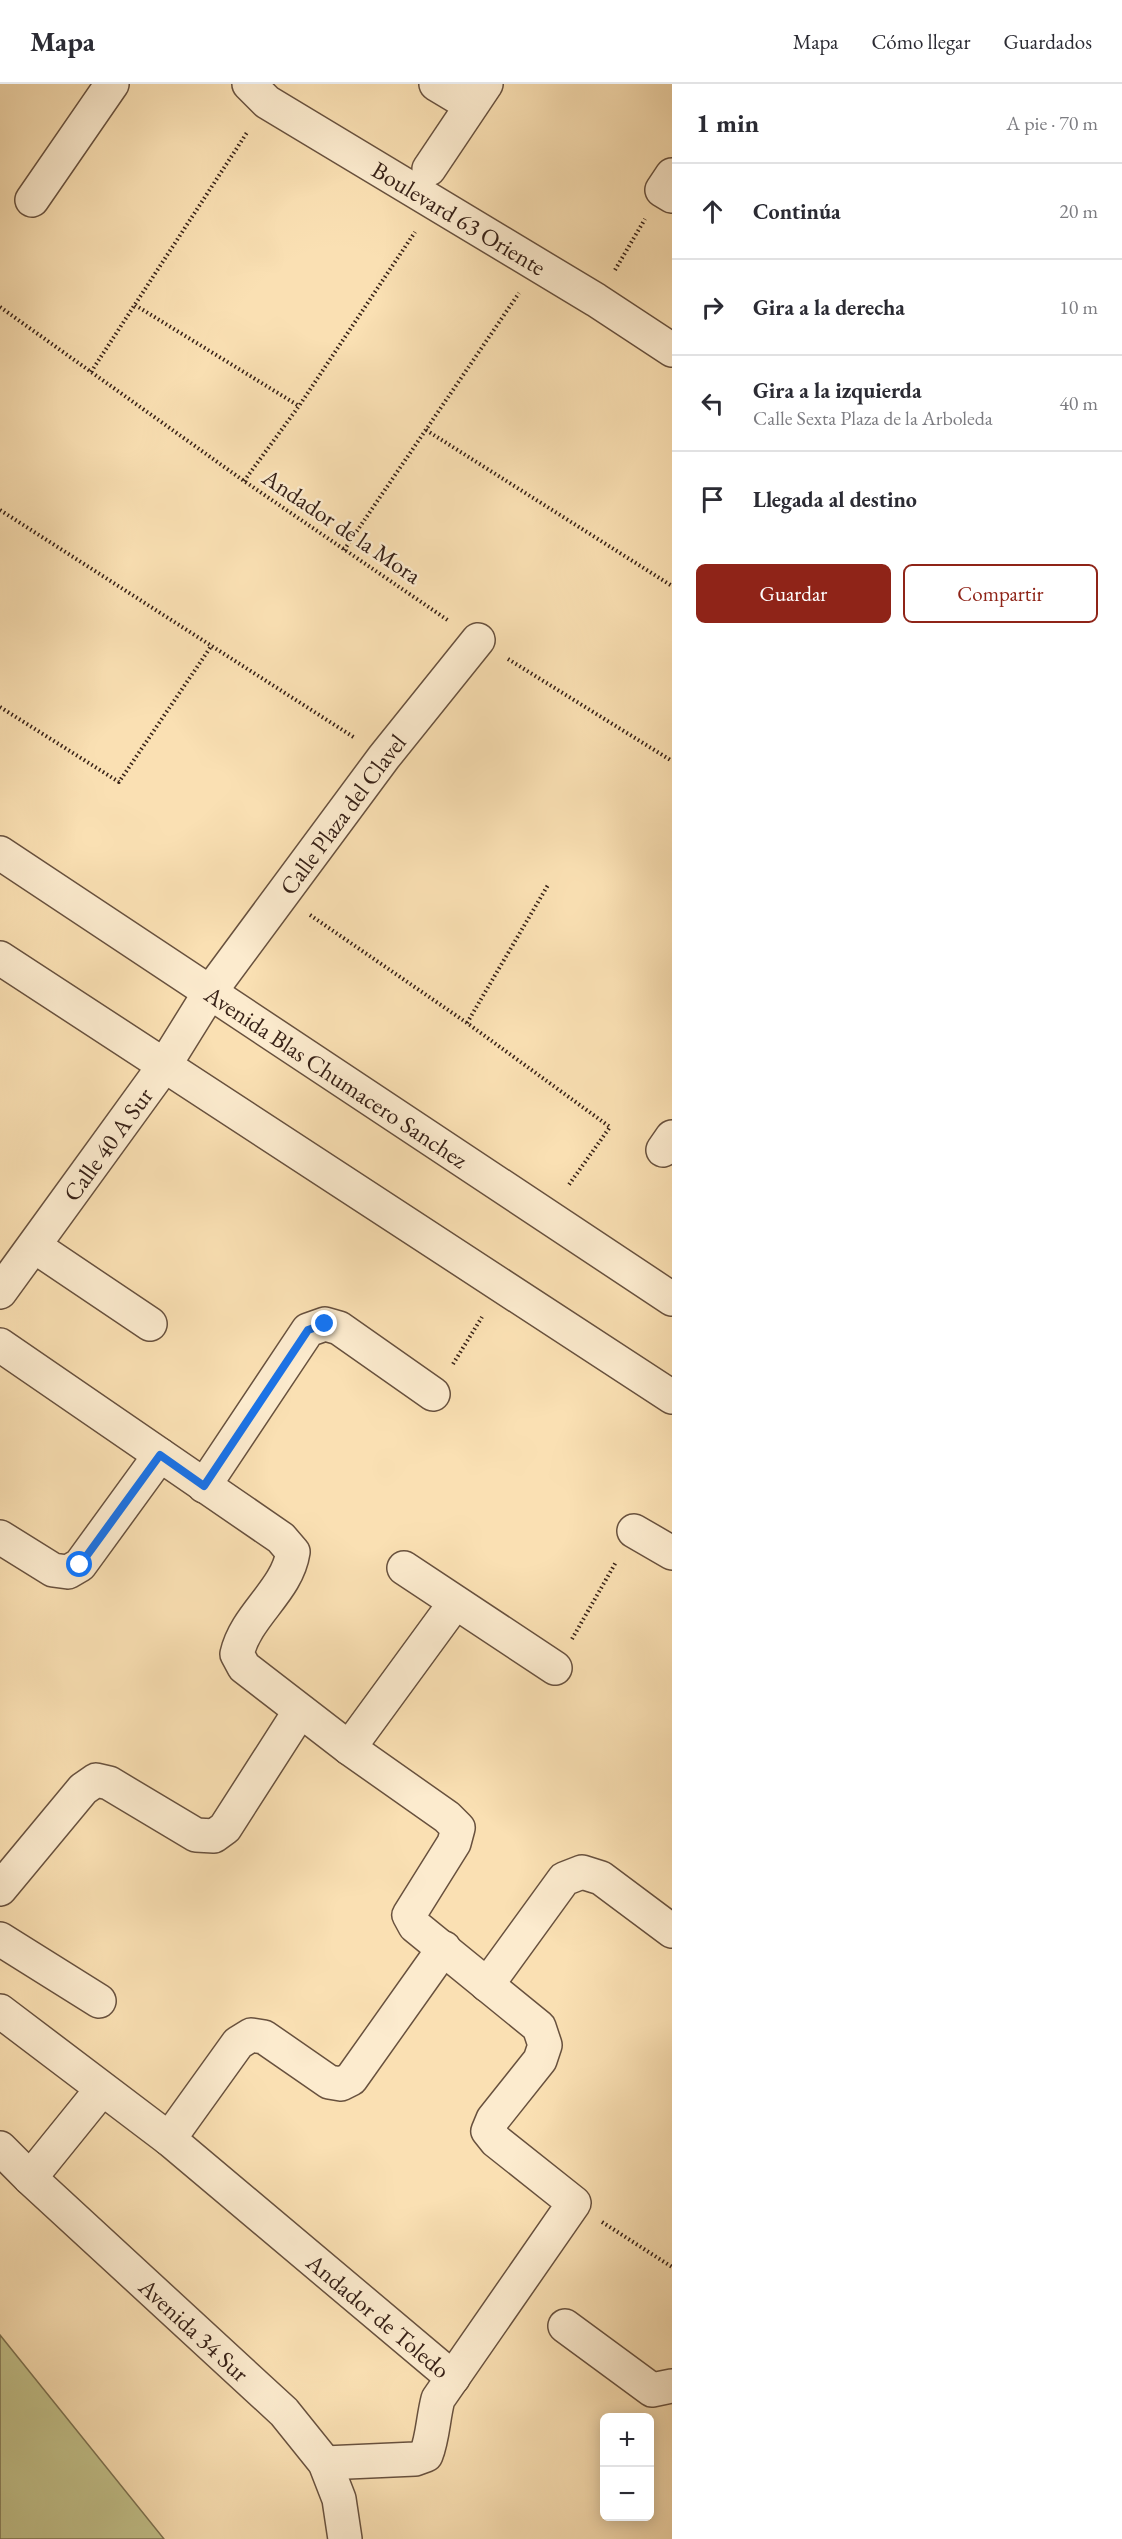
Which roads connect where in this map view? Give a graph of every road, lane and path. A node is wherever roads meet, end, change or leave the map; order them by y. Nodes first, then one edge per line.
1 (112, 84) edge
2 (436, 84) edge
3 (258, 93) edge
4 (479, 94) edge
5 (429, 169) dead end
6 (669, 187) edge
7 (32, 200) dead end
8 (435, 204) junction
9 (538, 265) junction
10 (596, 300) junction
11 (135, 305) junction
12 (0, 307) edge
13 (672, 350) edge
14 (91, 372) junction
15 (299, 406) junction
16 (426, 430) junction
17 (244, 481) junction
18 (0, 510) edge
19 (344, 550) junction
20 (672, 586) edge
21 (478, 640) junction
22 (212, 645) junction
23 (0, 707) edge
24 (384, 757) junction
25 (672, 761) edge
26 (0, 853) edge
27 (548, 885) dead end
28 (283, 896) junction
29 (0, 958) edge
30 (210, 992) junction
31 (467, 1023) junction
32 (164, 1066) junction
33 (547, 1216) junction
34 (34, 1246) junction
35 (502, 1286) junction
36 (0, 1292) edge
37 (672, 1299) edge
38 (150, 1324) dead end
39 (0, 1345) edge
40 (433, 1394) joint
41 (672, 1397) edge
42 (160, 1455) junction
43 (204, 1486) junction
44 (634, 1531) joint
45 (0, 1537) edge
46 (672, 1553) edge
47 (404, 1568) dead end
48 (455, 1603) junction
49 (555, 1668) joint
50 (300, 1711) junction
51 (349, 1748) junction
52 (0, 1888) edge
53 (672, 1931) edge
54 (0, 1939) edge
55 (444, 1948) junction
56 (487, 1985) junction
57 (99, 2001) dead end
58 (0, 2011) edge
59 (102, 2089) junction
60 (169, 2139) junction
61 (0, 2148) edge
62 (30, 2178) junction
63 (620, 2233) dead end
64 (672, 2267) edge
65 (565, 2326) dead end
66 (453, 2378) junction
67 (672, 2386) edge
68 (325, 2463) junction
69 (345, 2539) edge

1 - 7 street
2 - 4 street
3 - 8 street, Boulevard 63 Oriente
3 - 11 path
4 - 5 street
6 - 10 path
8 - 9 street, Boulevard 63 Oriente
8 - 15 path
9 - 10 street, Boulevard 63 Oriente
9 - 16 path
10 - 13 street, Boulevard 63 Oriente
11 - 14 path
11 - 15 path
12 - 14 path, Andador de la Mora
14 - 17 path, Andador de la Mora
15 - 17 path
16 - 19 path
16 - 20 path
17 - 19 path, Andador de la Mora
18 - 22 path
19 - 21 path, Andador de la Mora
21 - 24 street, Calle Plaza del Clavel
21 - 25 path, Andador de la Mora
22 - 23 path
22 - 24 path
24 - 28 street, Calle Plaza del Clavel
26 - 30 street, Avenida Blas Chumacero Sanchez
27 - 31 path
28 - 30 street, Calle Plaza del Clavel
28 - 31 path
29 - 32 street
30 - 32 street, Calle 40 A Sur
30 - 33 street, Avenida Blas Chumacero Sanchez
31 - 33 path
32 - 34 street, Calle 40 A Sur
32 - 35 street
33 - 37 street, Avenida Blas Chumacero Sanchez
34 - 36 street, Calle 40 A Sur
34 - 38 street
35 - 40 path
35 - 41 street
39 - 42 street
40 - 43 street
42 - 43 street
42 - 45 street
43 - 50 street
44 - 46 street
44 - 49 path
47 - 48 street
48 - 49 street
48 - 51 street
50 - 51 street
50 - 52 street
51 - 55 street
53 - 56 street
54 - 57 street
55 - 56 street
55 - 60 street
56 - 66 street, Andador de Toledo
58 - 59 street, Andador de Toledo
59 - 60 street, Andador de Toledo
59 - 62 street
60 - 66 street, Andador de Toledo
61 - 62 street, Avenida 34 Sur
62 - 68 street, Avenida 34 Sur
63 - 64 path
65 - 67 street
66 - 68 street
68 - 69 street, Avenida 34 Sur

